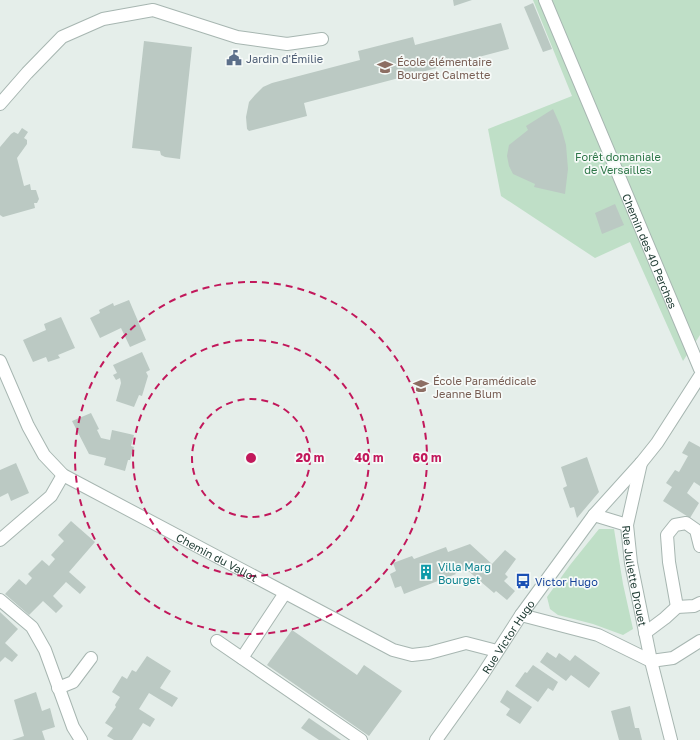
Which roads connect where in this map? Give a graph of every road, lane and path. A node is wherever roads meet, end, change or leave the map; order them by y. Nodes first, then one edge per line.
1 (545, 0) edge
2 (322, 39) dead end
3 (0, 104) edge
4 (0, 361) edge
5 (700, 369) edge
6 (700, 376) edge
7 (641, 463) junction
8 (63, 475) junction
9 (594, 515) junction
10 (627, 525) junction
11 (0, 540) edge
12 (700, 546) edge
13 (285, 593) junction
14 (0, 600) edge
15 (700, 603) edge
16 (677, 607) junction
17 (521, 615) junction
18 (645, 633) junction
19 (216, 641) dead end
20 (700, 642) edge
21 (498, 651) junction
22 (91, 658) dead end
23 (242, 658) junction
24 (651, 661) junction
25 (58, 688) junction
26 (81, 740) edge
27 (361, 740) edge
28 (436, 740) edge
29 (671, 740) edge

1 - 5 street, Chemin des 40 Perches
2 - 3 street
4 - 8 street, Chemin du Vallot
6 - 7 street, Rue Victor Hugo
7 - 9 street, Rue Victor Hugo
7 - 10 street
8 - 11 street
8 - 13 street, Chemin du Vallot
9 - 10 street, Rue Juliette Drouet
9 - 17 street, Rue Victor Hugo
10 - 18 street, Rue Juliette Drouet
12 - 16 street
13 - 21 street, Chemin du Vallot
13 - 23 street
14 - 25 street
15 - 16 street
16 - 18 street
17 - 21 street, Rue Victor Hugo
17 - 24 street
18 - 24 street, Rue Juliette Drouet
19 - 23 street
20 - 24 street
21 - 28 street, Rue Victor Hugo
22 - 25 street
23 - 27 street
24 - 29 street, Rue Juliette Drouet
25 - 26 street

